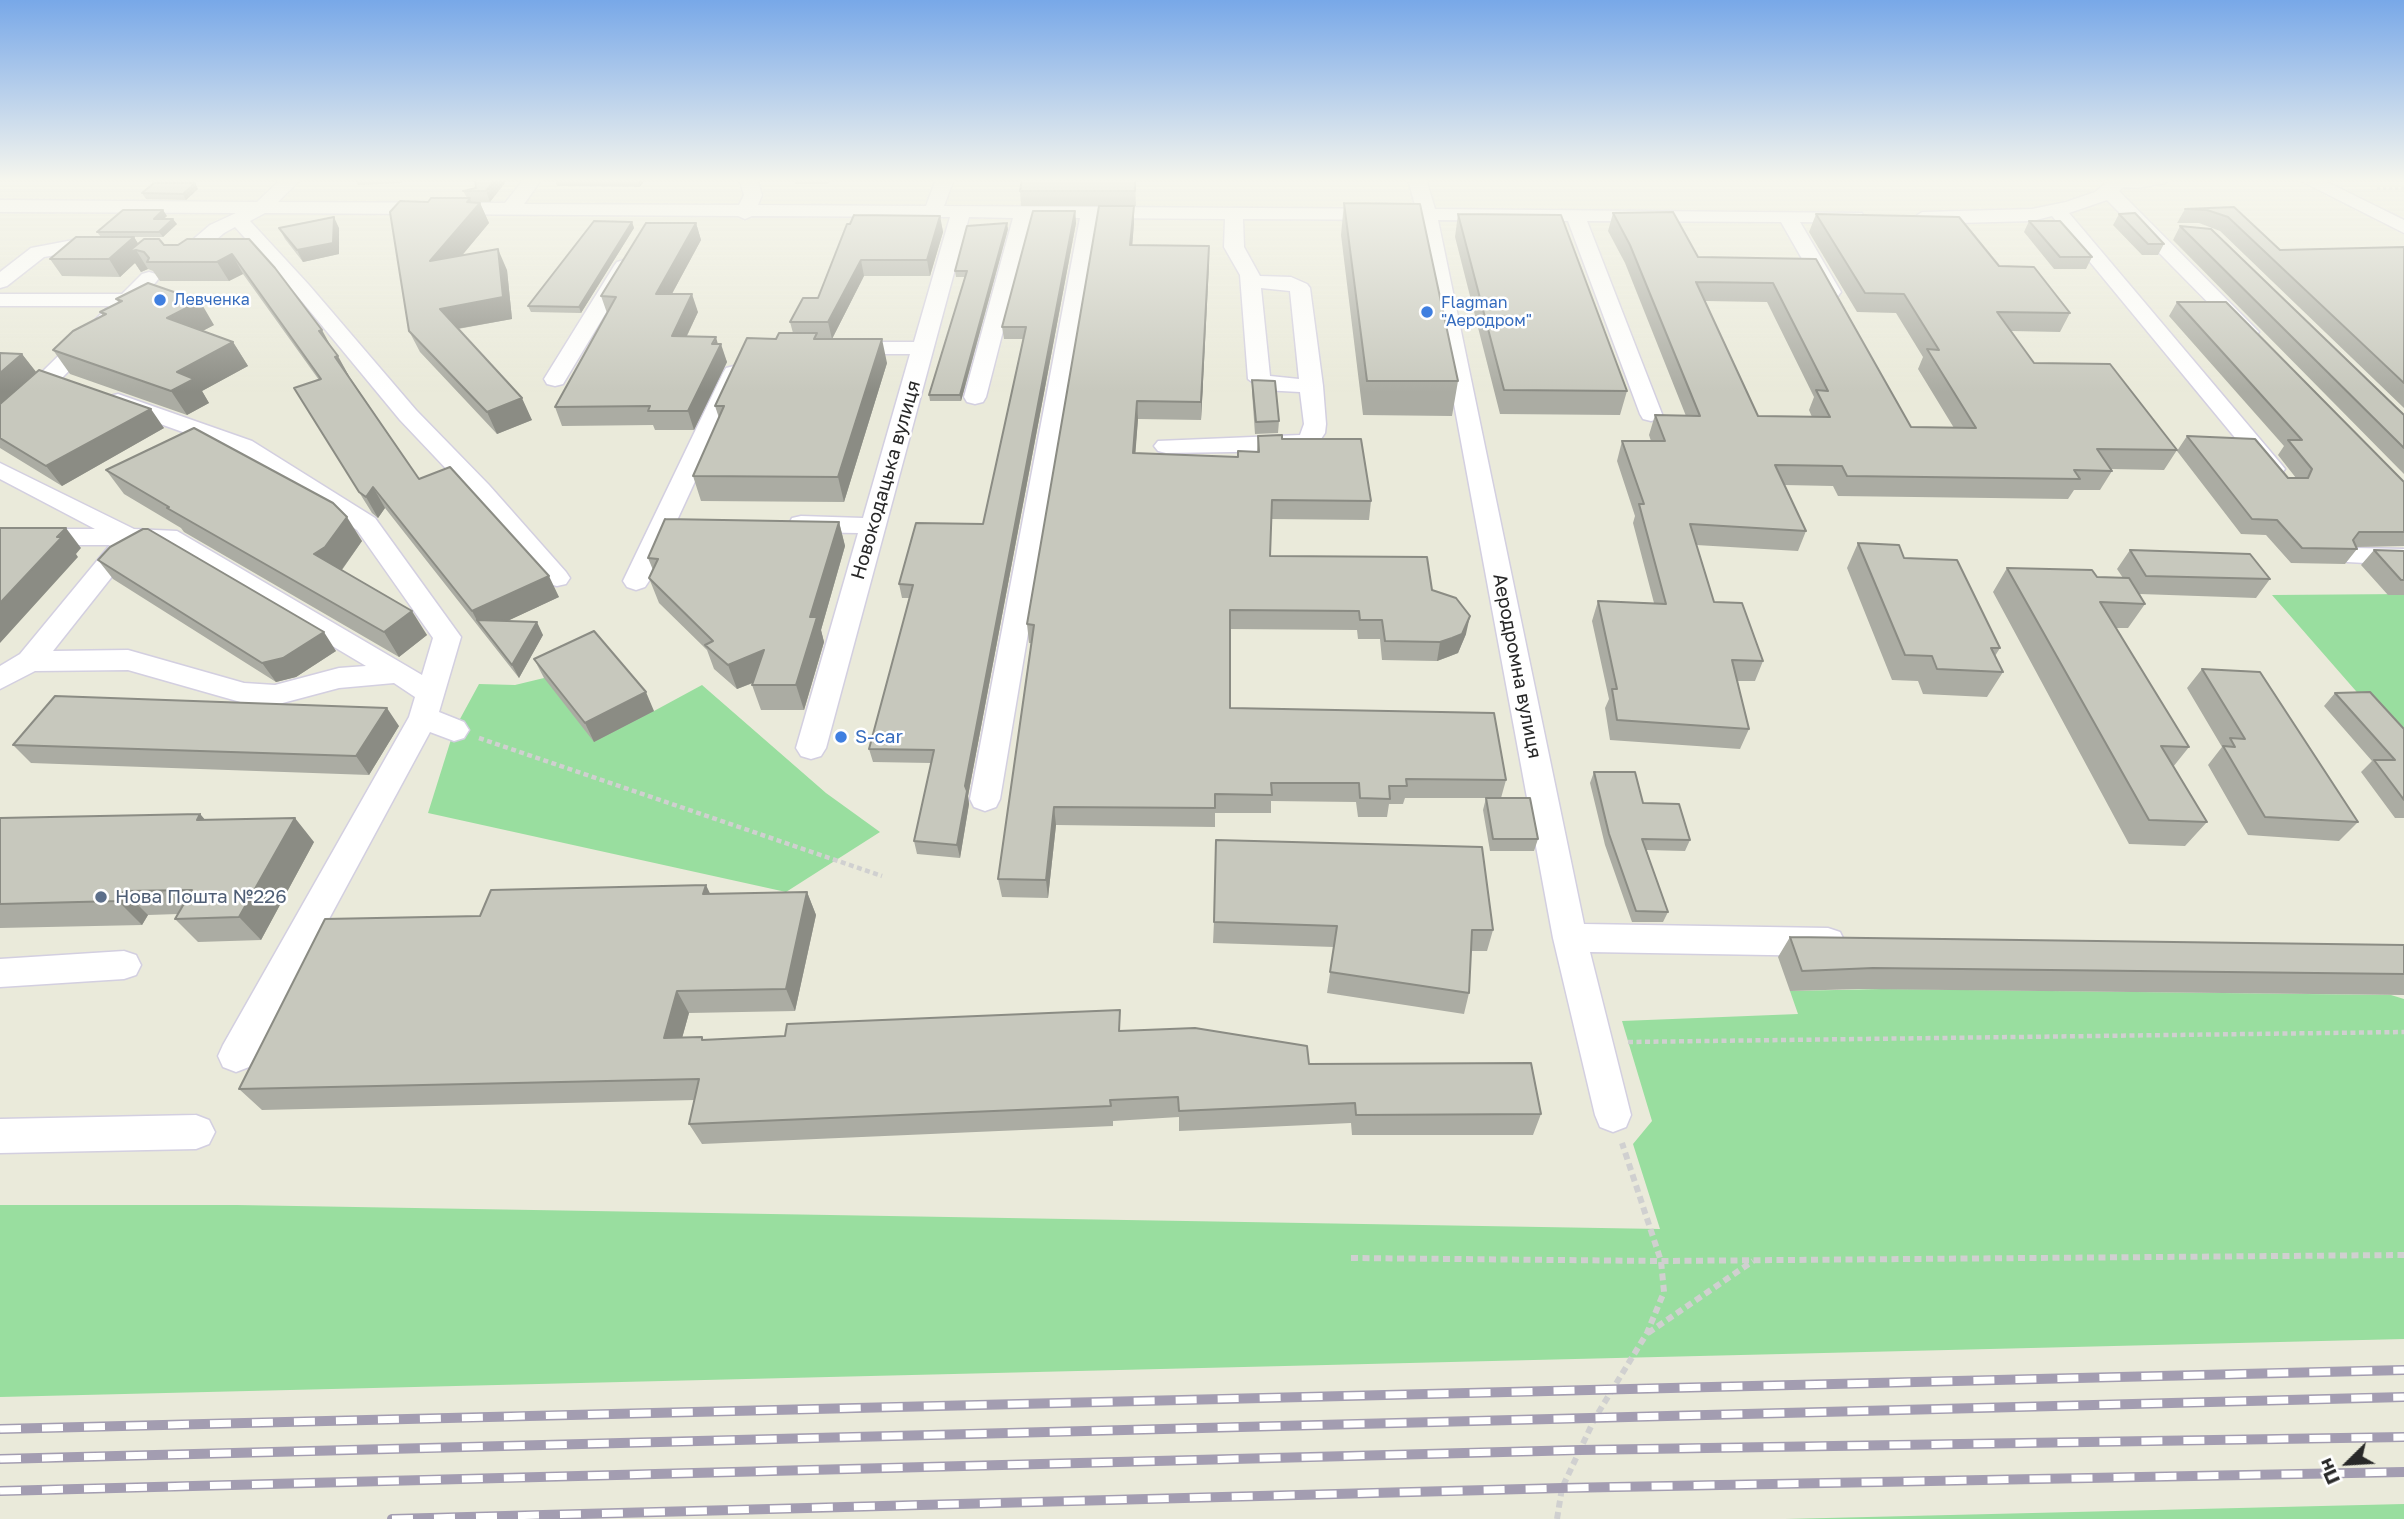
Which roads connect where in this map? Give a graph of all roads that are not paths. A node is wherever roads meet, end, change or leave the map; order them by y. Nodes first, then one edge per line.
1 (52, 250) edge
2 (266, 250) edge
3 (950, 250) edge
4 (1014, 250) edge
5 (1083, 250) edge
6 (1236, 250) edge
7 (1435, 250) edge
8 (1589, 250) edge
9 (1806, 250) edge
10 (2091, 250) edge
11 (2168, 250) edge
12 (632, 253) edge
13 (149, 278) edge
14 (0, 282) edge
15 (1251, 282) junction
16 (0, 300) edge
17 (127, 300) junction
18 (1841, 309) edge
19 (2263, 347) edge
20 (827, 348) edge
21 (923, 348) junction
22 (745, 352) edge
23 (50, 377) junction
24 (555, 379) dead end
25 (76, 386) edge
26 (1312, 386) junction
27 (102, 395) edge
28 (975, 397) dead end
29 (1651, 414) dead end
30 (0, 421) edge
31 (1166, 446) dead end
32 (0, 470) edge
33 (2287, 485) edge
34 (664, 521) junction
35 (692, 521) edge
36 (776, 524) edge
37 (873, 526) junction
38 (0, 537) edge
39 (130, 537) junction
40 (2356, 556) edge
41 (2404, 557) edge
42 (557, 578) dead end
43 (636, 581) dead end
44 (30, 661) junction
45 (399, 673) junction
46 (0, 679) edge
47 (426, 705) junction
48 (454, 730) road end
49 (811, 748) dead end
50 (985, 799) dead end
51 (1570, 939) junction
52 (1860, 942) edge
53 (124, 965) dead end
54 (0, 972) edge
55 (236, 1056) dead end
56 (1613, 1115) road end
57 (196, 1132) dead end
58 (0, 1136) edge

1 - 14 street
2 - 42 street
3 - 21 street, Новокодацька вулиця
4 - 28 street
5 - 50 street
6 - 15 street
7 - 51 street, Аеродромна вулиця
8 - 29 street
9 - 18 street
10 - 33 street
11 - 19 street
12 - 24 street
13 - 17 street
15 - 26 street
15 - 26 street
16 - 17 street
17 - 23 street
20 - 21 street
21 - 37 street, Новокодацька вулиця
22 - 34 street
23 - 25 street
23 - 30 street
26 - 31 street
27 - 47 street
32 - 39 street
34 - 35 street
34 - 43 street
36 - 37 street
37 - 49 street, Новокодацька вулиця
38 - 39 street
39 - 44 street
39 - 45 street
40 - 41 street
44 - 45 street
44 - 46 street
45 - 47 street
47 - 48 street
47 - 55 street
51 - 52 street
51 - 56 street, Аеродромна вулиця
53 - 54 street
57 - 58 street

